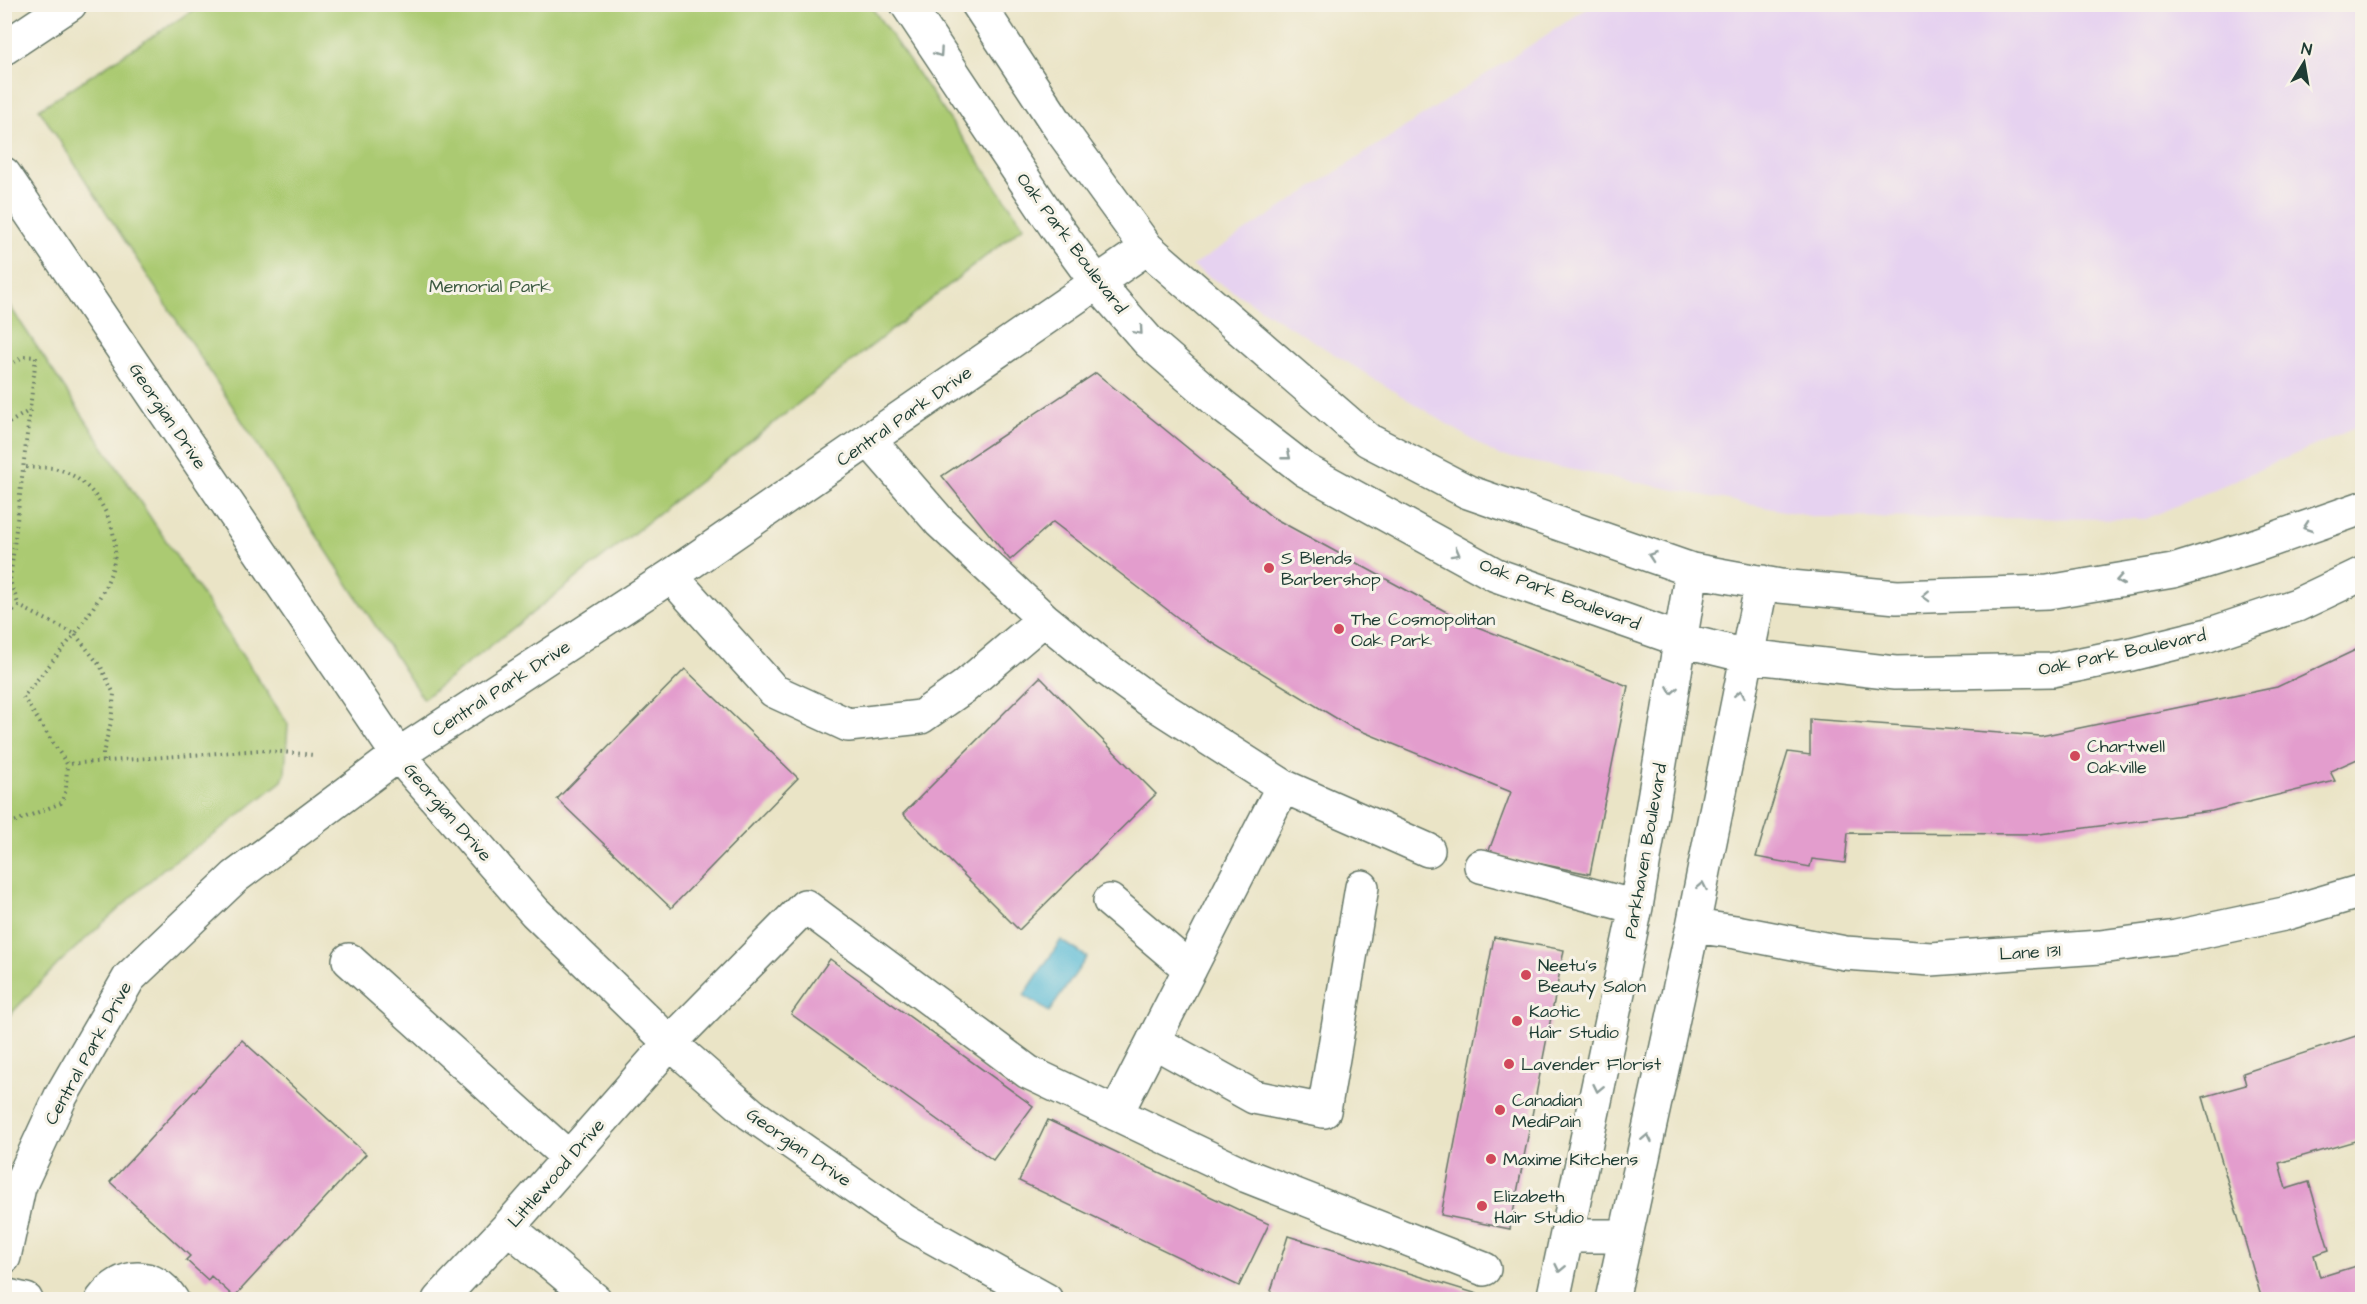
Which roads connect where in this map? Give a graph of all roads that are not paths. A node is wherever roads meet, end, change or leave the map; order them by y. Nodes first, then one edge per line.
1 (70, 4) edge
2 (907, 4) edge
3 (978, 4) edge
4 (4, 48) edge
5 (4, 174) edge
6 (1147, 248) junction
7 (1097, 283) junction
8 (869, 440) junction
9 (2362, 508) edge
10 (1692, 570) junction
11 (2362, 574) edge
12 (671, 576) junction
13 (1762, 582) junction
14 (1044, 619) junction
15 (1680, 640) junction
16 (1748, 656) junction
17 (398, 755) junction
18 (1283, 786) junction
19 (1428, 850) dead end
20 (1481, 866) dead end
21 (1362, 887) dead end
22 (2362, 891) edge
23 (1110, 901) dead end
24 (1636, 907) junction
25 (1694, 926) junction
26 (348, 960) dead end
27 (1190, 969) junction
28 (1154, 1041) junction
29 (670, 1043) junction
30 (1116, 1114) junction
31 (569, 1158) junction
32 (508, 1227) junction
33 (1567, 1236) junction
34 (1626, 1236) junction
35 (4, 1257) edge
36 (1484, 1269) dead end
37 (4, 1295) edge
38 (26, 1299) edge
39 (102, 1299) edge
40 (172, 1299) edge
41 (439, 1299) edge
42 (595, 1299) edge
43 (1046, 1299) edge
44 (1554, 1299) edge
45 (1612, 1299) edge

1 - 4 street
2 -> 7 street, Oak Park Boulevard
3 - 6 street
5 - 17 street, Georgian Drive
6 - 7 street, Central Park Drive
10 -> 6 street
7 - 8 street, Central Park Drive
7 -> 15 street, Oak Park Boulevard
8 - 12 street, Central Park Drive
8 - 14 street
9 -> 13 street
10 - 13 street
10 - 15 street, Parkhaven Boulevard
11 - 16 street, Oak Park Boulevard
12 - 14 street
12 - 17 street, Central Park Drive
13 - 16 street
14 - 18 street
15 - 16 street, Oak Park Boulevard
15 -> 24 street, Parkhaven Boulevard
25 -> 16 street
17 - 29 street, Georgian Drive
17 - 35 street, Central Park Drive
18 - 19 street
18 - 27 street
20 - 24 street
21 - 28 street
22 - 25 street, Lane 131
23 - 27 street
24 -> 33 street, Parkhaven Boulevard
34 -> 25 street
26 - 31 street
27 - 28 street
28 - 30 street
29 - 30 street, Littlewood Drive
29 - 31 street, Littlewood Drive
29 - 43 street, Georgian Drive
30 - 36 street
31 - 32 street, Littlewood Drive
32 - 41 street, Littlewood Drive
32 - 42 street
33 - 34 street
33 -> 44 street, Parkhaven Boulevard
34 - 45 street
37 - 38 street
39 - 40 street

